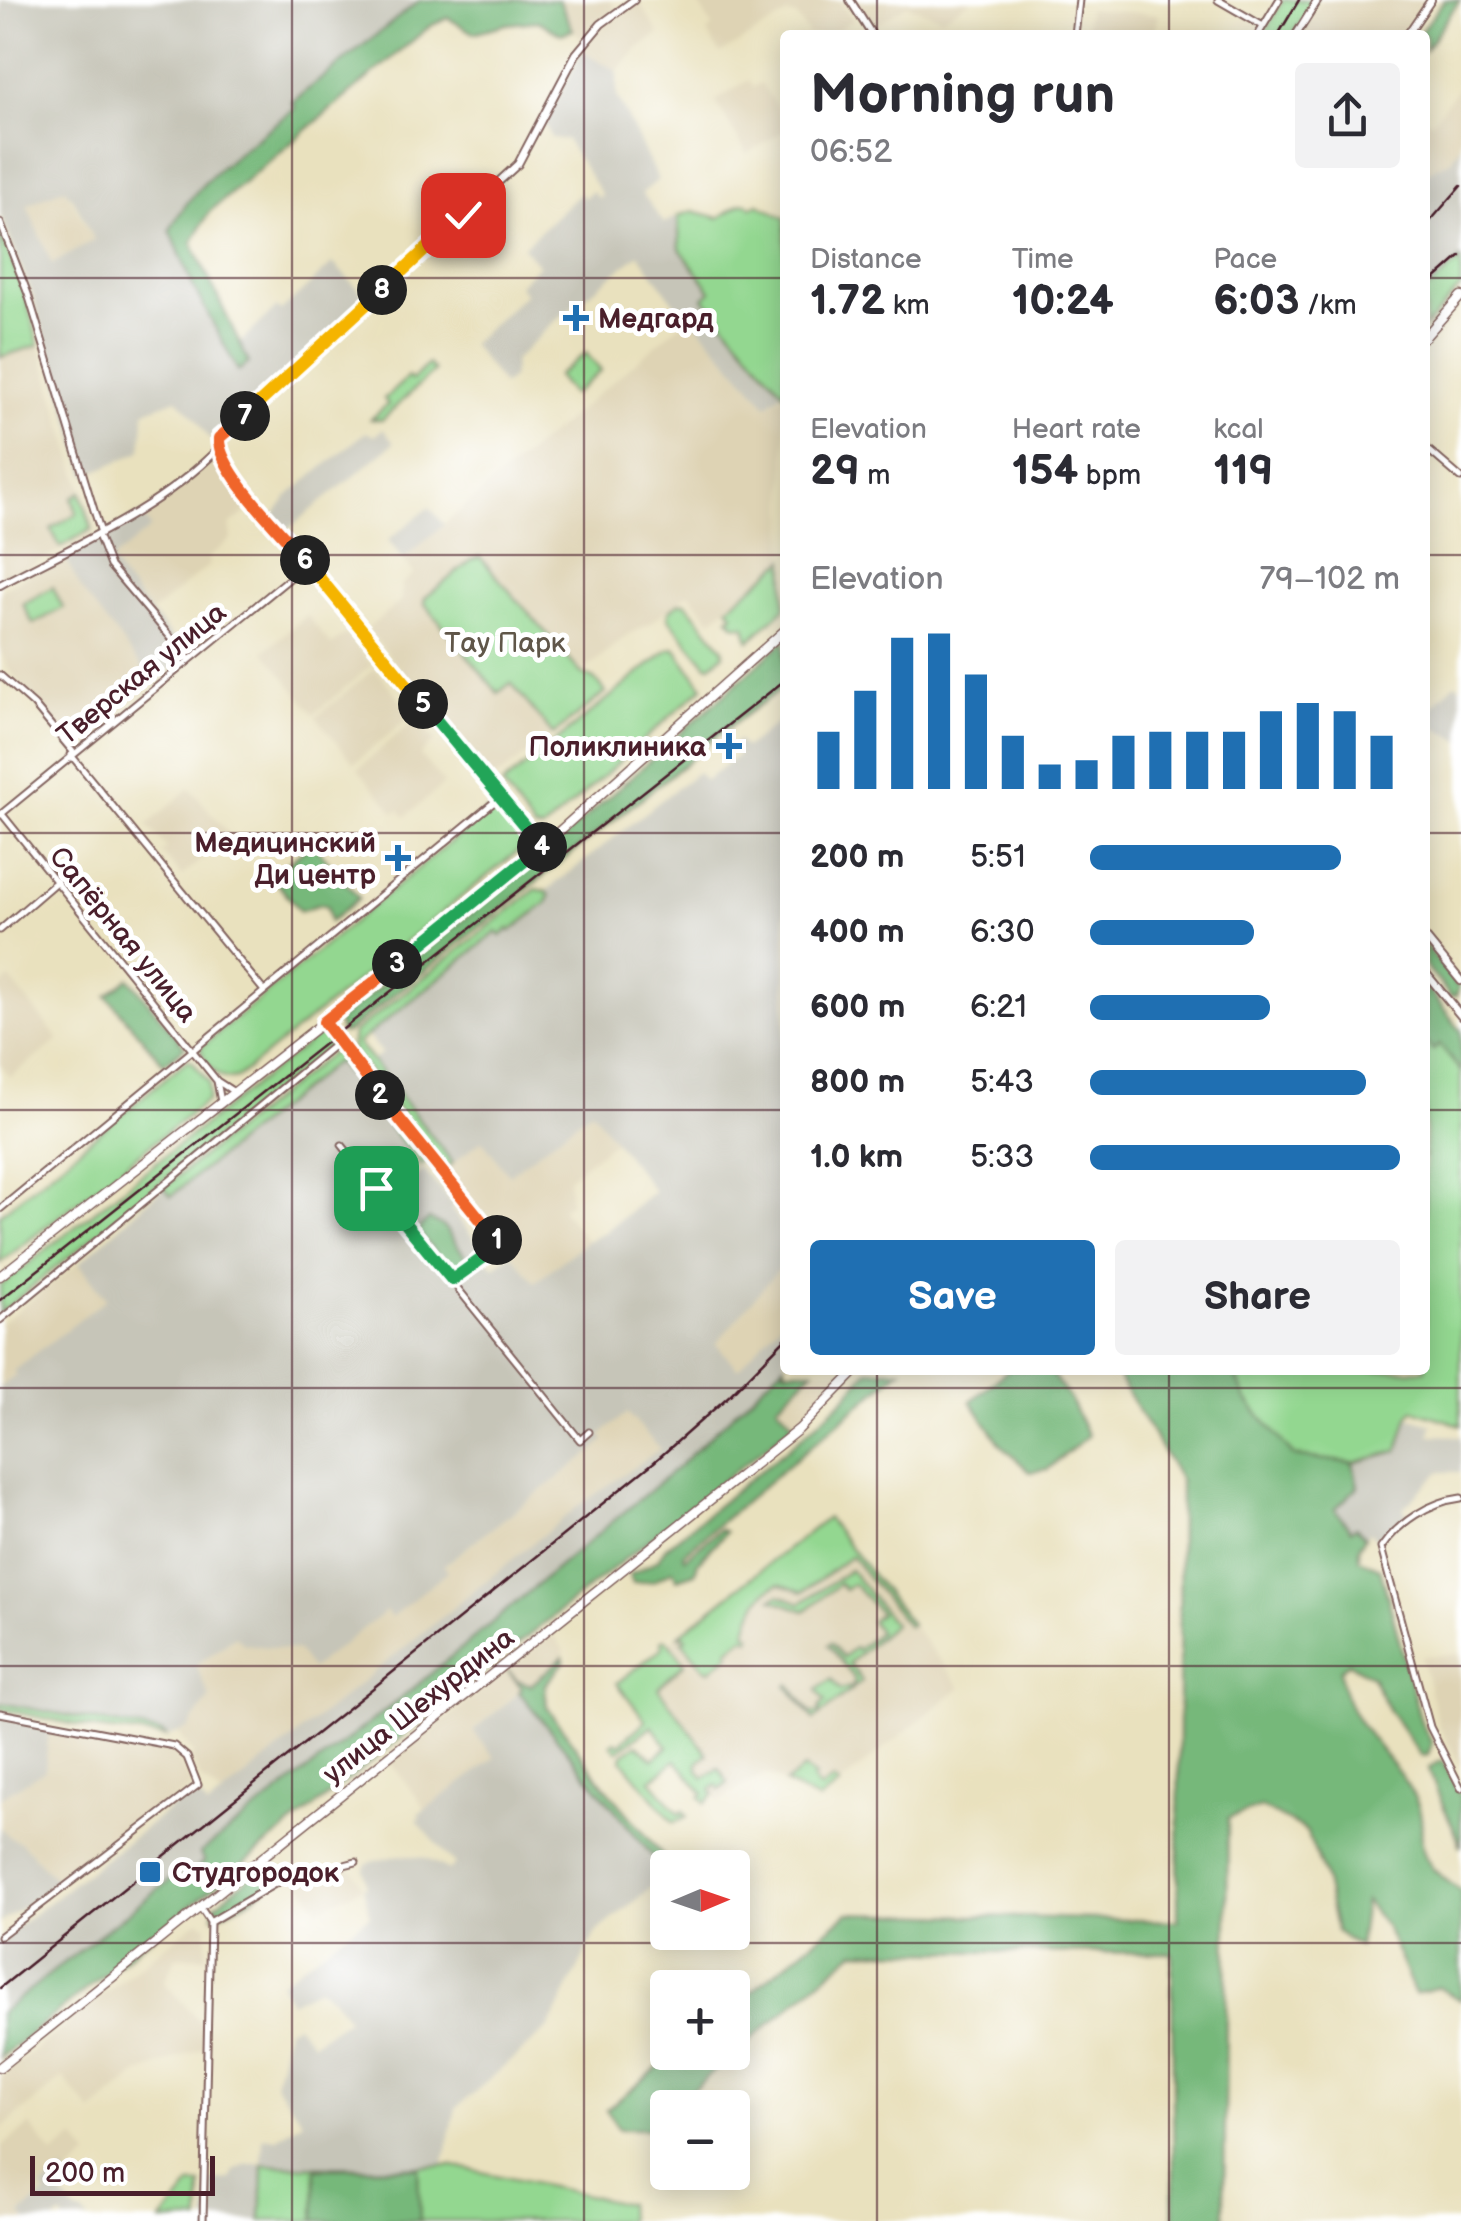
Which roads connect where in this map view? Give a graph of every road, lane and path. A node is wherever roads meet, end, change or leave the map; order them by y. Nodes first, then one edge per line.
1 (634, 0) edge
2 (850, 0) edge
3 (1079, 0) edge
4 (1218, 0) edge
5 (1278, 0) edge
6 (1318, 0) edge
7 (1432, 0) edge
8 (1263, 26) junction
9 (869, 30) edge
10 (1076, 30) edge
11 (1261, 30) edge
12 (1299, 30) edge
13 (1411, 30) edge
14 (0, 222) edge
15 (1461, 296) edge
16 (1430, 331) edge
17 (218, 450) junction
18 (1430, 451) edge
19 (1461, 478) edge
20 (100, 534) junction
21 (308, 563) junction
22 (0, 585) edge
23 (780, 634) edge
24 (189, 659) junction
25 (0, 674) edge
26 (73, 754) junction
27 (500, 798) junction
28 (1, 814) edge
29 (542, 847) junction
30 (56, 882) junction
31 (0, 930) edge
32 (1430, 943) edge
33 (1430, 978) edge
34 (1461, 982) edge
35 (264, 991) junction
36 (1461, 1016) edge
37 (324, 1022) junction
38 (338, 1042) junction
39 (192, 1050) junction
40 (217, 1081) junction
41 (235, 1092) junction
42 (222, 1103) junction
43 (342, 1144) dead end
44 (0, 1208) edge
45 (0, 1276) edge
46 (452, 1280) junction
47 (0, 1320) edge
48 (852, 1375) edge
49 (588, 1432) dead end
50 (1461, 1498) edge
51 (0, 1712) edge
52 (1461, 1788) edge
53 (356, 1862) dead end
54 (200, 1907) junction
55 (210, 1922) junction
56 (0, 1936) edge
57 (0, 2067) edge
58 (204, 2221) edge

1 - 17 street
2 - 9 street
3 - 10 street
4 - 8 street
5 - 8 street
6 - 12 street
7 - 13 street
8 - 11 street
14 - 20 street
15 - 16 main road
17 - 20 street
17 - 21 street
18 - 19 street
20 - 22 street
20 - 24 street
21 - 24 street, Тверская улица
21 - 27 street
23 - 29 main road
24 - 26 street, Тверская улица
25 - 26 street
26 - 28 street, Тверская улица
26 - 35 street
27 - 29 street
27 - 35 street
28 - 30 street, Сапёрная улица
29 - 37 main road
30 - 31 street
30 - 39 street, Сапёрная улица
32 - 34 street
33 - 36 street
35 - 39 street
37 - 38 street
37 - 41 main road
38 - 46 street
38 - 47 street
39 - 40 street, Сапёрная улица
39 - 44 street
40 - 41 street, Сапёрная улица
40 - 42 street, Сапёрная улица
41 - 42 main road
42 - 45 main road
43 - 46 street
46 - 49 street
48 - 54 main road, улица Шехурдина
50 - 52 street
51 - 56 street
53 - 55 street
54 - 55 street
54 - 57 main road, улица Шехурдина
55 - 58 street

